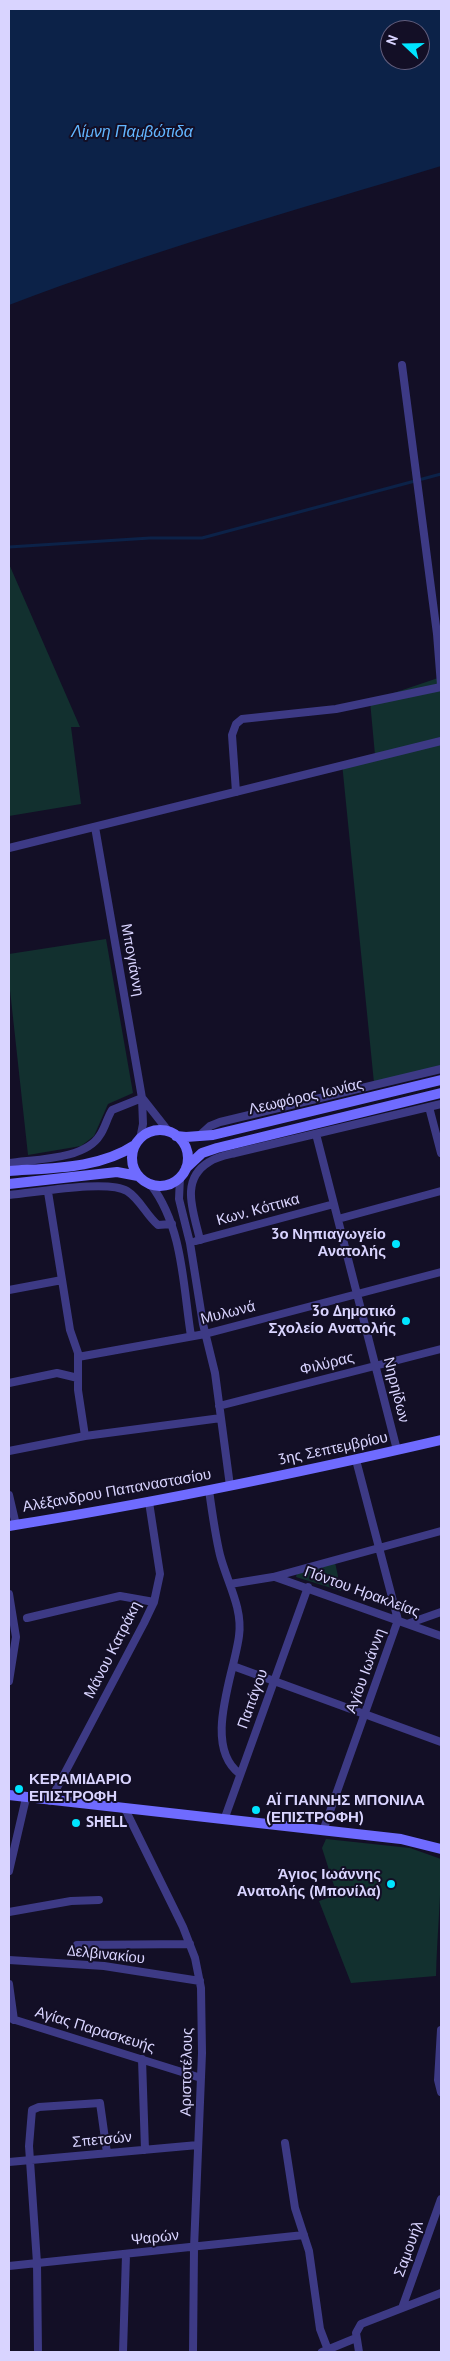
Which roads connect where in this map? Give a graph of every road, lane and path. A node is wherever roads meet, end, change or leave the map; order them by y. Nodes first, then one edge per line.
1 (402, 365) dead end
2 (441, 686) edge
3 (441, 741) edge
4 (236, 792) junction
5 (95, 827) junction
6 (9, 848) edge
7 (441, 1069) edge
8 (441, 1080) edge
9 (441, 1093) edge
10 (142, 1098) junction
11 (441, 1104) edge
12 (429, 1107) junction
13 (173, 1134) junction
14 (316, 1134) junction
15 (199, 1137) junction
16 (137, 1142) junction
17 (441, 1153) edge
18 (9, 1163) edge
19 (9, 1171) edge
20 (183, 1172) junction
21 (138, 1176) junction
22 (9, 1184) edge
23 (151, 1185) junction
24 (441, 1191) edge
25 (48, 1192) junction
26 (9, 1195) edge
27 (334, 1204) junction
28 (338, 1219) junction
29 (172, 1224) junction
30 (200, 1240) junction
31 (190, 1243) junction
32 (441, 1272) edge
33 (62, 1280) junction
34 (9, 1290) edge
35 (357, 1293) junction
36 (205, 1334) junction
37 (191, 1336) junction
38 (441, 1349) edge
39 (78, 1357) junction
40 (375, 1366) junction
41 (78, 1378) junction
42 (9, 1383) edge
43 (219, 1406) junction
44 (221, 1418) junction
45 (85, 1436) junction
46 (441, 1440) edge
47 (397, 1450) junction
48 (9, 1451) edge
49 (356, 1460) junction
50 (230, 1486) junction
51 (209, 1490) junction
52 (9, 1495) edge
53 (149, 1502) junction
54 (12, 1525) edge
55 (441, 1531) edge
56 (379, 1548) junction
57 (273, 1577) junction
58 (230, 1584) junction
59 (308, 1587) junction
60 (9, 1594) edge
61 (154, 1602) junction
62 (441, 1612) edge
63 (27, 1618) dead end
64 (398, 1620) junction
65 (407, 1624) junction
66 (441, 1636) edge
67 (233, 1666) junction
68 (9, 1681) edge
69 (274, 1681) junction
70 (365, 1714) junction
71 (441, 1742) edge
72 (240, 1774) junction
73 (9, 1796) edge
74 (26, 1798) junction
75 (50, 1800) junction
76 (125, 1809) junction
77 (224, 1820) junction
78 (324, 1830) junction
79 (441, 1849) edge
80 (9, 1871) edge
81 (99, 1900) dead end
82 (9, 1912) edge
83 (190, 1944) junction
84 (77, 1945) dead end
85 (9, 1960) edge
86 (200, 1981) junction
87 (9, 1984) edge
88 (12, 2019) edge
89 (441, 2030) edge
90 (142, 2059) junction
91 (201, 2078) junction
92 (441, 2092) edge
93 (285, 2143) dead end
94 (198, 2145) junction
95 (145, 2150) junction
96 (107, 2153) junction
97 (30, 2160) junction
98 (9, 2162) edge
99 (441, 2198) edge
100 (304, 2235) junction
101 (194, 2248) junction
102 (126, 2255) junction
103 (37, 2263) junction
104 (9, 2266) edge
105 (441, 2293) edge
106 (402, 2308) junction
107 (356, 2338) junction
108 (325, 2351) edge
109 (38, 2352) edge
110 (123, 2352) edge
111 (193, 2352) edge
112 (359, 2352) edge

1 - 2 street
2 - 4 street
3 - 4 street
4 - 5 street
5 - 6 street
5 - 10 street, Μπογιάννη
7 - 15 street
8 - 15 street, Λεωφόρος Ιωνίας
9 - 20 street, Λεωφόρος Ιωνίας
10 - 13 street, Μπογιάννη
10 - 16 street, Μπογιάννη
10 - 18 street
11 - 12 street
12 - 14 street
12 - 17 street
13 - 15 street, Λεωφόρος Ιωνίας
13 - 16 street, Λεωφόρος Ιωνίας
13 - 20 street
14 - 27 street, Νηρηίδων
14 - 30 street
16 - 19 street, Λεωφόρος Ιωνίας
16 - 21 street
20 - 23 street, Λεωφόρος Ιωνίας
20 - 31 street
21 - 22 street
21 - 23 street
23 - 29 street
24 - 28 street
25 - 26 street
25 - 29 street
25 - 33 street
27 - 28 street, Νηρηίδων
27 - 30 street, Κων. Κόττικα
28 - 35 street, Νηρηίδων
29 - 37 street
30 - 31 street, Κων. Κόττικα
31 - 36 street
32 - 35 street, Μυλωνά
33 - 34 street
33 - 39 street
35 - 36 street, Μυλωνά
35 - 40 street, Νηρηίδων
36 - 37 street, Μυλωνά
36 - 43 street
37 - 39 street, Μυλωνά
38 - 40 street, Φιλύρας
39 - 41 street
40 - 43 street, Φιλύρας
40 - 47 street, Νηρηίδων
41 - 42 street
41 - 45 street
43 - 44 street
44 - 45 street
44 - 50 street
45 - 48 street
46 - 47 street, 3ης Σεπτεμβρίου
47 - 49 street, 3ης Σεπτεμβρίου
49 - 50 street, 3ης Σεπτεμβρίου
49 - 56 street, Αγίου Ιωάννη
50 - 51 street, Αλέξανδρου Παπαναστασίου
51 - 53 street, Αλέξανδρου Παπαναστασίου
51 - 58 street
52 - 54 street
53 - 54 street, Αλέξανδρου Παπαναστασίου
53 - 61 street, Μάνου Κατράκη
55 - 56 street
56 - 57 street
56 - 64 street, Αγίου Ιωάννη
57 - 58 street
57 - 59 street, Πόντου Ηρακλείας
58 - 67 street
59 - 64 street, Πόντου Ηρακλείας
59 - 69 street, Παπάγου
60 - 68 street
61 - 63 street
61 - 75 street, Μάνου Κατράκη
62 - 65 street
64 - 65 street, Πόντου Ηρακλείας
64 - 70 street, Αγίου Ιωάννη
65 - 66 street, Πόντου Ηρακλείας
67 - 69 street
67 - 72 street
69 - 70 street
69 - 72 street, Παπάγου
70 - 71 street
70 - 78 street, Αγίου Ιωάννη
72 - 77 street, Παπάγου
73 - 74 street
74 - 75 street
74 - 80 street
75 - 76 street
76 - 77 street
76 - 83 street, Αριστοτέλους
77 - 78 street
78 - 79 street
81 - 82 street
83 - 84 street
83 - 86 street, Αριστοτέλους
85 - 86 street, Δελβινακίου
86 - 91 street, Αριστοτέλους
87 - 88 street
88 - 90 street, Αγίας Παρασκευής
89 - 92 street
90 - 91 street, Αγίας Παρασκευής
90 - 95 street
91 - 94 street, Αριστοτέλους
93 - 100 street
94 - 95 street, Σπετσών
94 - 101 street, Αριστοτέλους
95 - 96 street, Σπετσών
96 - 97 street, Σπετσών
96 - 97 street
97 - 98 street, Σπετσών
97 - 103 street
99 - 106 street, Σαμουήλ
100 - 101 street, Ψαρών
100 - 108 street
101 - 102 street, Ψαρών
101 - 111 street, Αριστοτέλους
102 - 103 street, Ψαρών
102 - 110 street
103 - 104 street, Ψαρών
103 - 109 street
105 - 106 street
106 - 107 street
107 - 108 street
107 - 112 street

